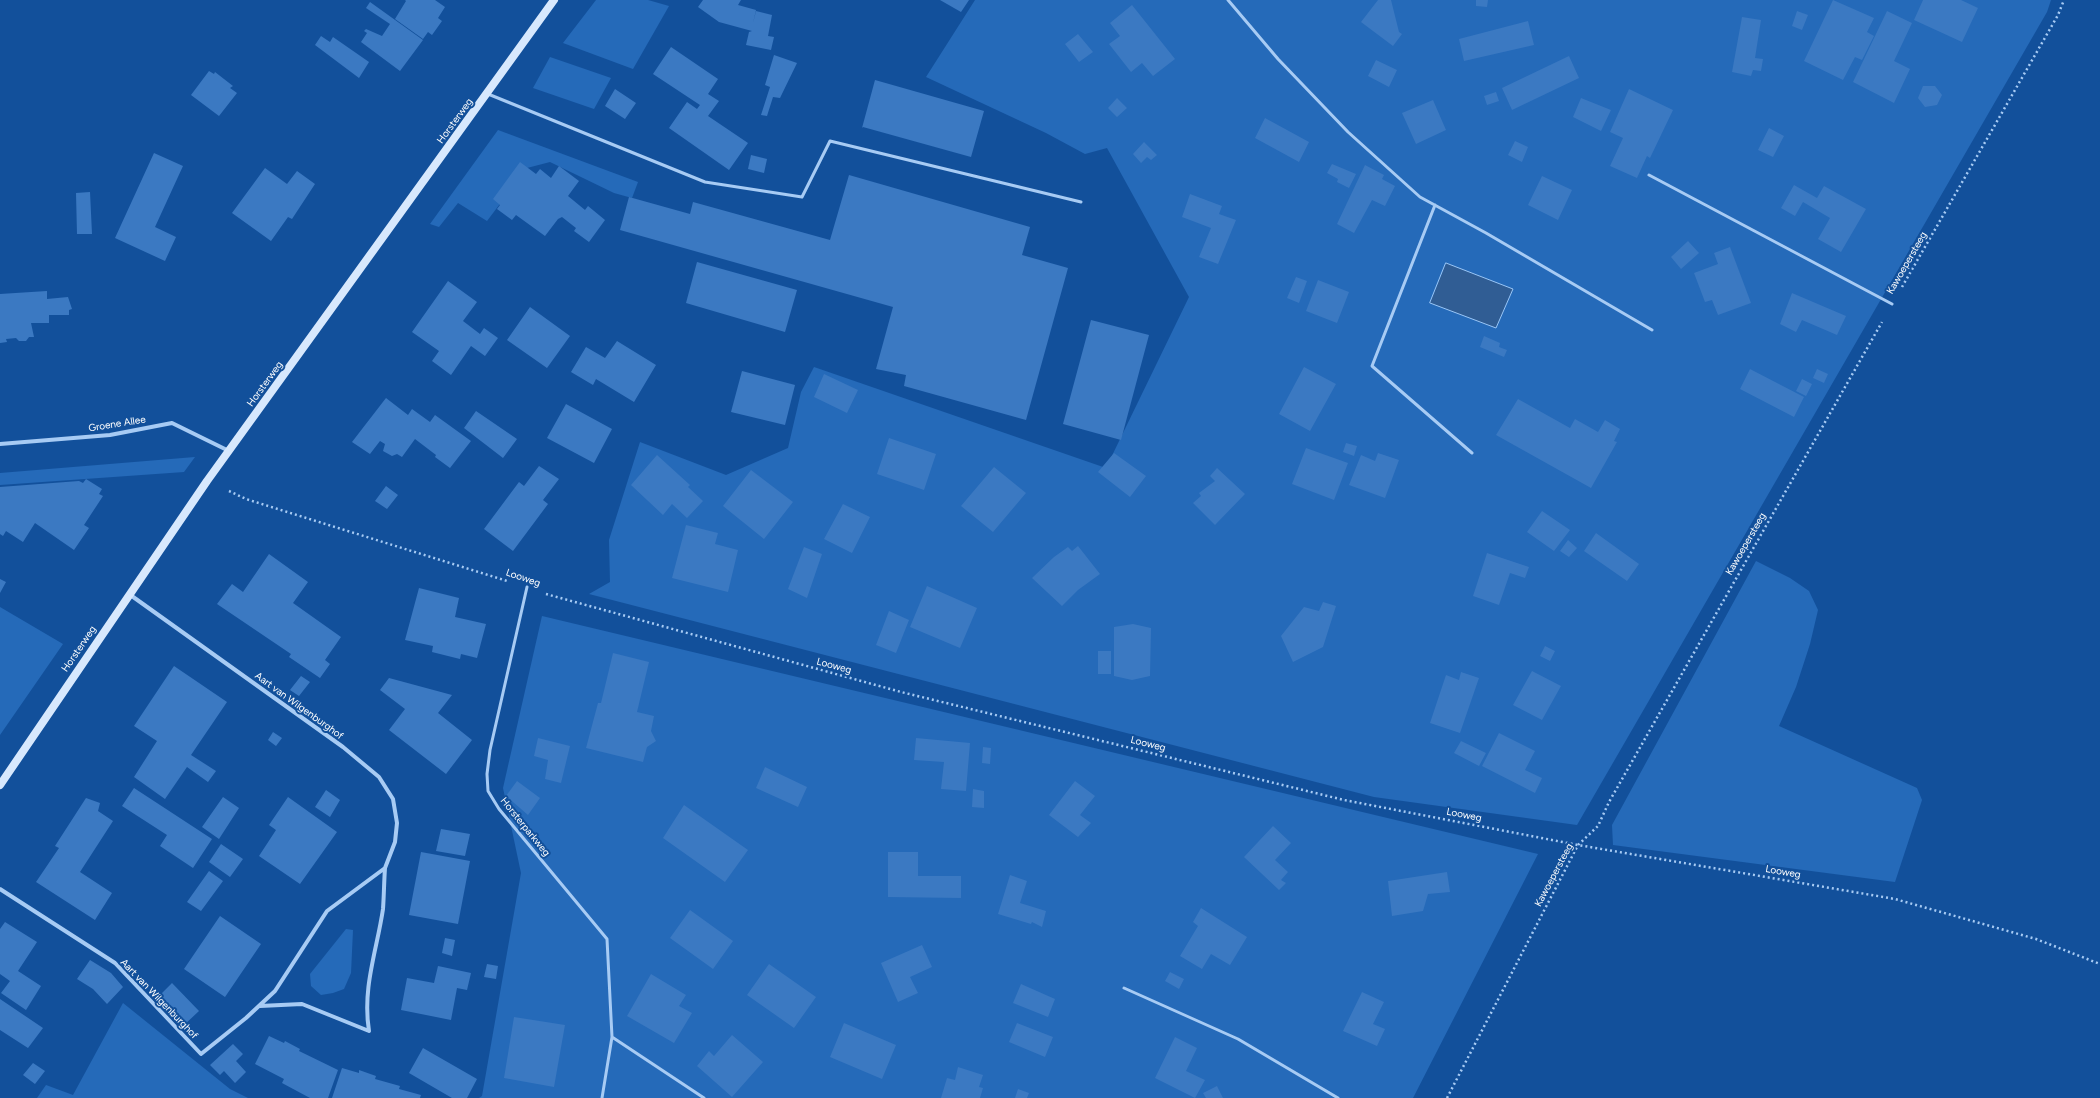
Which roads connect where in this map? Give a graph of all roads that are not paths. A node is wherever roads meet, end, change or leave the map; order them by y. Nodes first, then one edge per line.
1 (554, 0) edge
2 (1228, 0) edge
3 (487, 94) junction
4 (1649, 175) dead end
5 (1081, 202) dead end
6 (1435, 205) junction
7 (1892, 304) road end
8 (1652, 330) dead end
9 (0, 444) edge
10 (229, 451) junction
11 (1472, 453) dead end
12 (527, 587) road end
13 (129, 593) junction
14 (0, 785) edge
15 (385, 868) junction
16 (0, 889) edge
17 (1124, 988) dead end
18 (259, 1006) junction
19 (612, 1037) junction
20 (602, 1098) edge
21 (704, 1098) edge
22 (1338, 1098) edge

1 - 3 main road, Horsterweg
2 - 6 lane
3 - 5 lane
3 - 10 main road, Horsterweg
4 - 7 lane
6 - 8 lane
6 - 11 lane
9 - 10 street, Groene Allee
10 - 13 main road, Horsterweg
12 - 19 lane, Horsterparkweg
13 - 14 main road, Horsterweg
13 - 15 street, Aart van Wilgenburghof
15 - 18 street, Aart van Wilgenburghof
15 - 18 street, Aart van Wilgenburghof
16 - 18 street, Aart van Wilgenburghof
17 - 22 lane
19 - 20 lane, Horsterparkweg
19 - 21 lane

